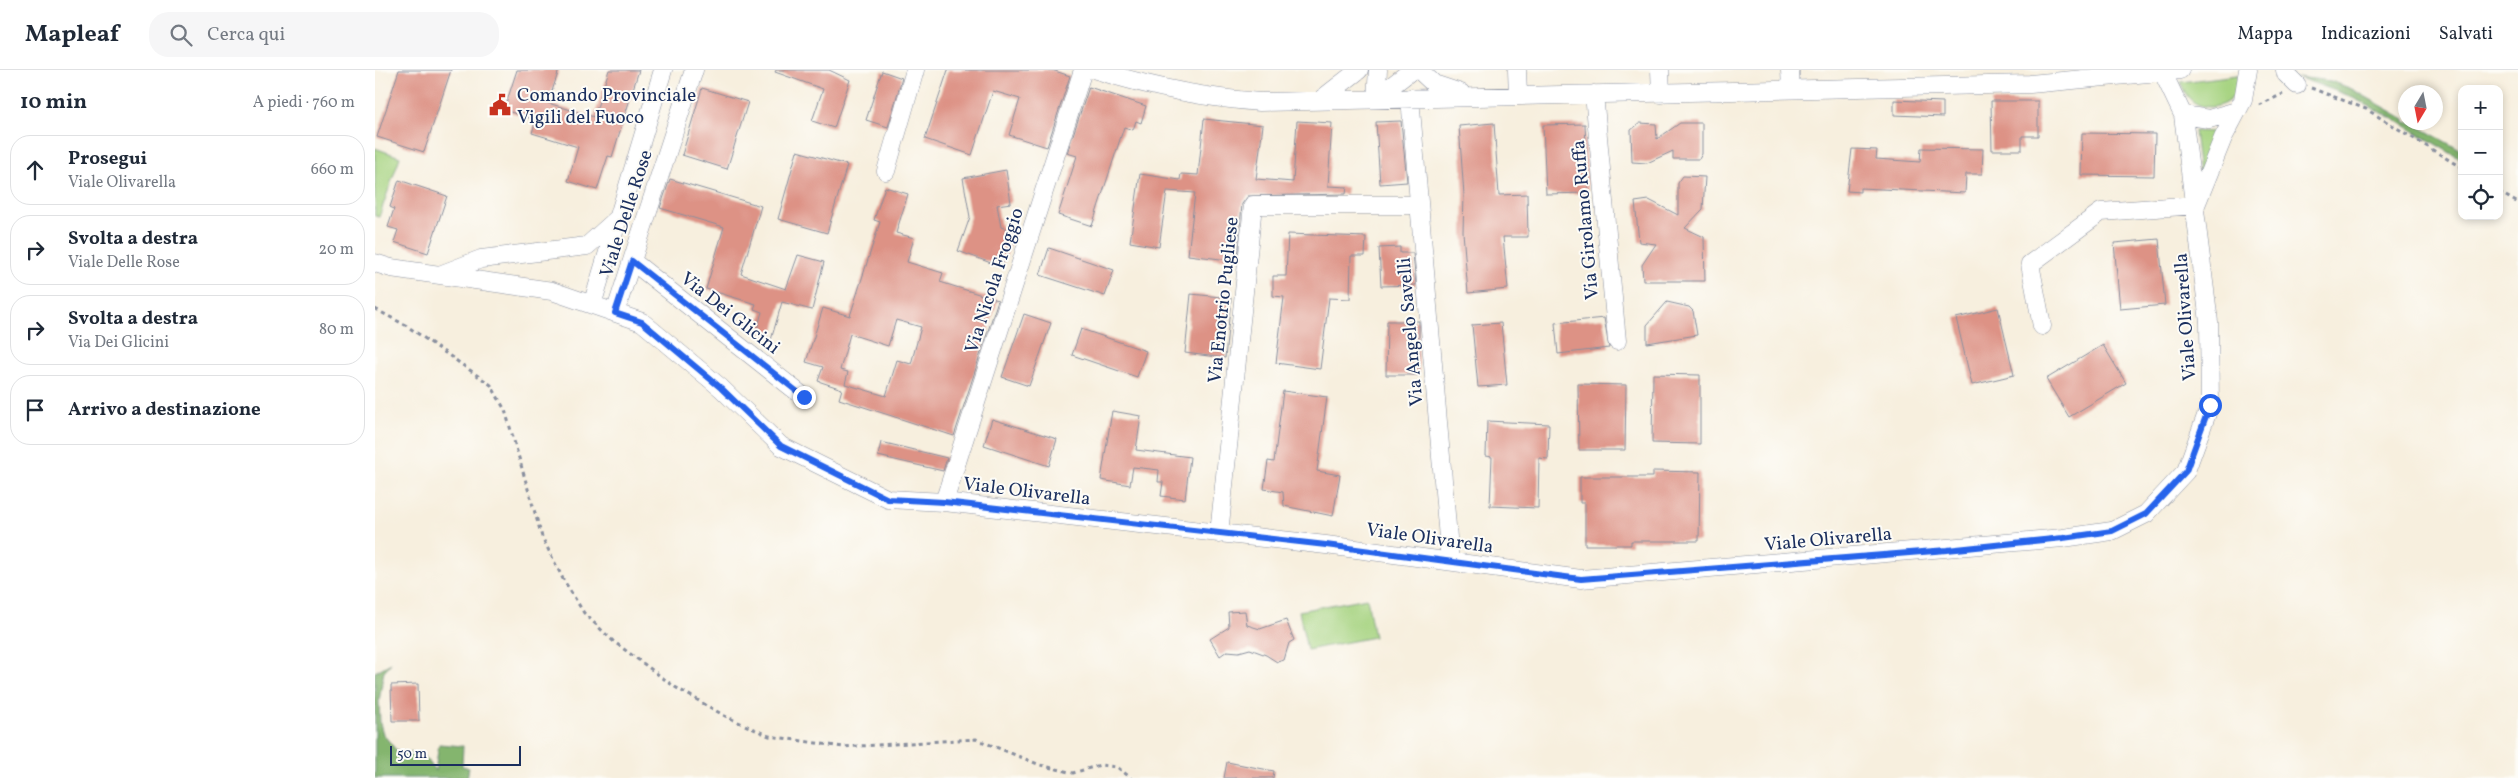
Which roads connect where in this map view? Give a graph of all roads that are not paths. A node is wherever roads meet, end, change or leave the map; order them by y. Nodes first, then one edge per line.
1 (663, 70) edge
2 (695, 70) edge
3 (915, 70) edge
4 (1083, 70) edge
5 (1096, 70) edge
6 (1359, 70) edge
7 (1378, 70) edge
8 (1412, 70) edge
9 (1419, 70) edge
10 (1517, 70) edge
11 (1660, 70) edge
12 (1790, 70) edge
13 (2248, 70) edge
14 (2285, 70) edge
15 (2171, 71) edge
16 (2297, 85) road end
17 (1791, 89) junction
18 (1594, 94) junction
19 (1661, 94) junction
20 (1518, 95) junction
21 (1471, 97) junction
22 (1323, 98) junction
23 (1376, 98) junction
24 (1410, 98) junction
25 (2183, 115) junction
26 (2235, 115) junction
27 (886, 171) dead end
28 (1419, 205) junction
29 (2196, 205) junction
30 (618, 219) junction
31 (632, 261) junction
32 (375, 263) edge
33 (440, 275) junction
34 (592, 305) junction
35 (615, 313) junction
36 (2042, 326) dead end
37 (1617, 342) dead end
38 (804, 397) dead end
39 (944, 502) junction
40 (1219, 534) junction
41 (1450, 562) junction

1 - 30 street, Viale Delle Rose
2 - 31 street, Viale Delle Rose
3 - 27 street
4 - 39 street, Via Nicola Froggio
5 - 22 street
6 - 22 street
7 - 23 street
8 - 23 street
9 - 21 street
10 - 20 street
11 - 19 street
12 - 17 street
13 - 26 street, Viale Olivarella
14 - 16 street
15 - 17 street
15 - 25 street, Viale Olivarella
17 - 19 street
18 - 19 street
18 - 20 street
18 - 37 street, Via Girolamo Ruffa
20 - 21 street
21 - 24 street
22 - 23 street
23 - 24 street
24 - 28 street, Via Angelo Savelli
25 - 26 street
25 - 29 street, Viale Olivarella
26 - 29 street, Viale Olivarella
28 - 40 street, Via Enotrio Pugliese
28 - 41 street, Via Angelo Savelli
29 - 36 street
29 - 41 street, Viale Olivarella
30 - 33 street
30 - 34 street, Viale Delle Rose
31 - 35 street, Viale Delle Rose
31 - 38 street, Via Dei Glicini
32 - 33 street, Viale Olivarella
33 - 34 street, Viale Olivarella
34 - 35 street, Viale Olivarella
35 - 39 street, Viale Olivarella
39 - 40 street, Viale Olivarella
40 - 41 street, Viale Olivarella

